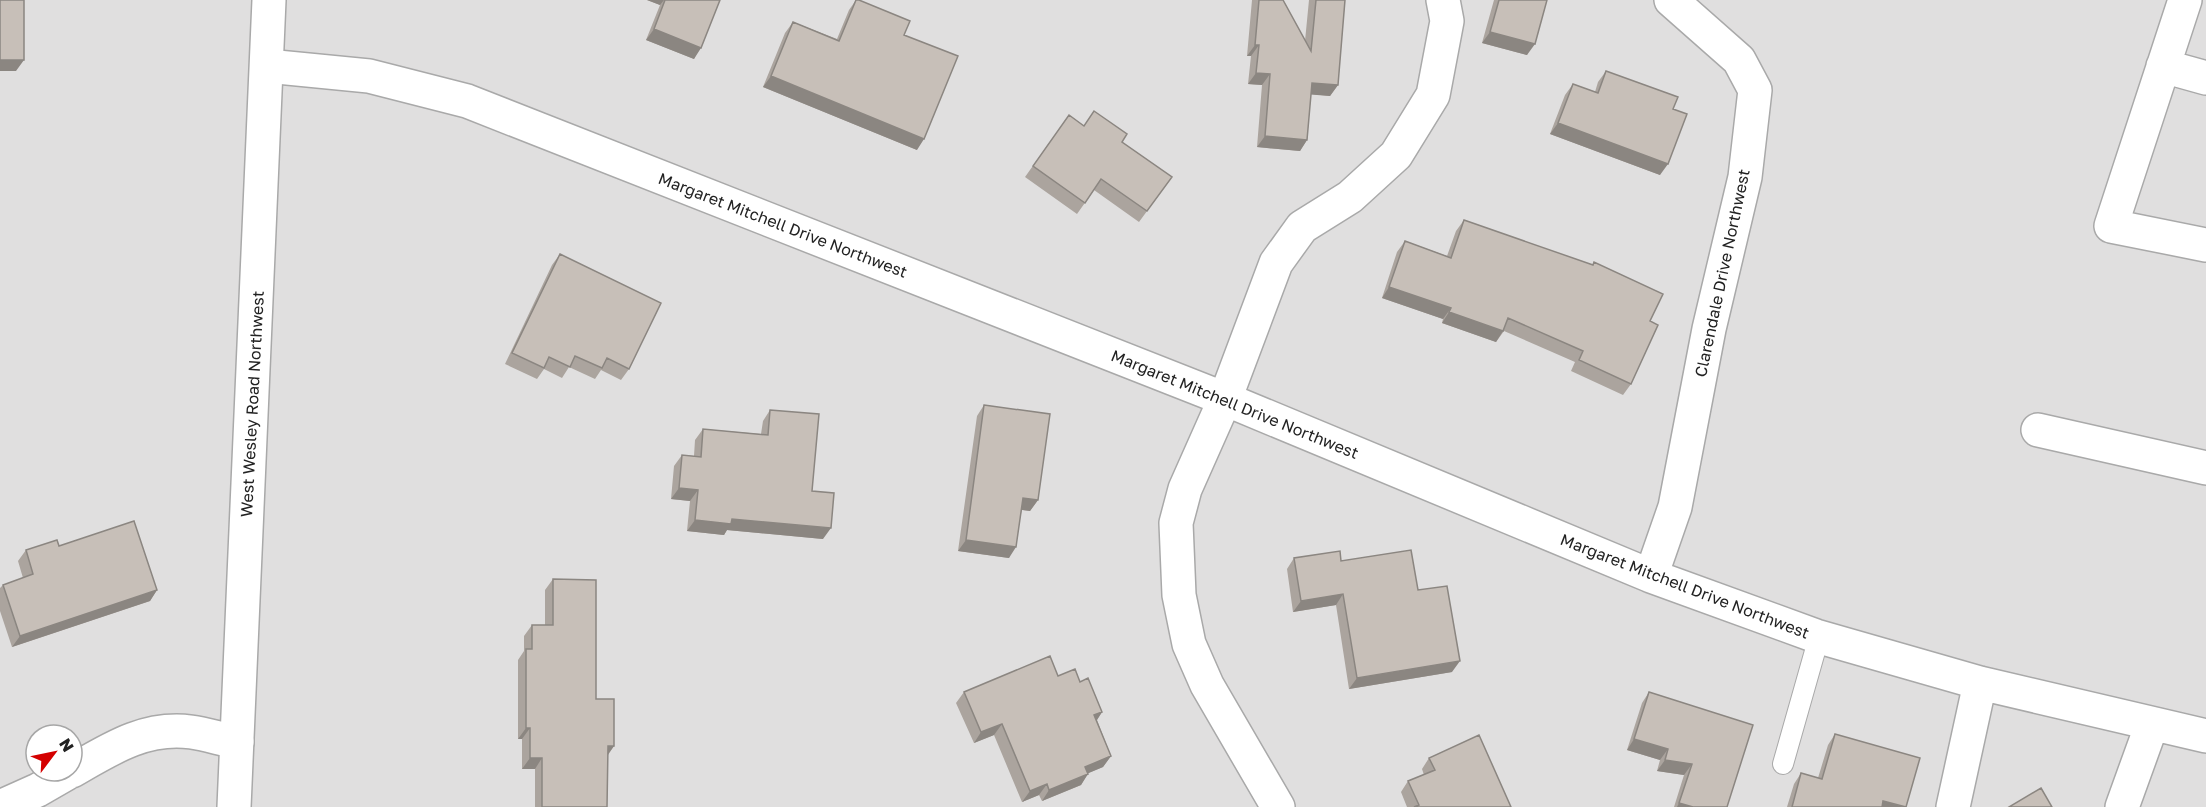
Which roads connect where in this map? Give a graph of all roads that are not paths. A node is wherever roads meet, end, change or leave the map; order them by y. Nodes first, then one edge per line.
1 (269, 0) edge
2 (1443, 0) edge
3 (1671, 0) edge
4 (2185, 0) edge
5 (267, 66) junction
6 (2163, 66) junction
7 (2206, 78) edge
8 (2206, 245) edge
9 (1225, 399) junction
10 (2038, 430) dead end
11 (2206, 468) edge
12 (1651, 576) junction
13 (1819, 637) junction
14 (1980, 683) junction
15 (2152, 724) junction
16 (2206, 736) edge
17 (237, 742) junction
18 (84, 764) edge
19 (1783, 764) dead end
20 (51, 783) edge
21 (0, 807) edge
22 (234, 807) edge
23 (1278, 807) edge
24 (1953, 807) edge
25 (2122, 807) edge

1 - 5 street, West Wesley Road Northwest
2 - 9 street
3 - 12 street, Clarendale Drive Northwest
4 - 6 street
5 - 9 street, Margaret Mitchell Drive Northwest
5 - 17 street, West Wesley Road Northwest
6 - 7 street
6 - 8 street
9 - 12 street, Margaret Mitchell Drive Northwest
9 - 23 street
10 - 11 street
12 - 13 street, Margaret Mitchell Drive Northwest
13 - 14 street, Margaret Mitchell Drive Northwest
13 - 19 lane
14 - 15 street, Margaret Mitchell Drive Northwest
14 - 24 street
15 - 16 street, Margaret Mitchell Drive Northwest
15 - 25 street
17 - 18 street
17 - 22 street, West Wesley Road Northwest
20 - 21 street

